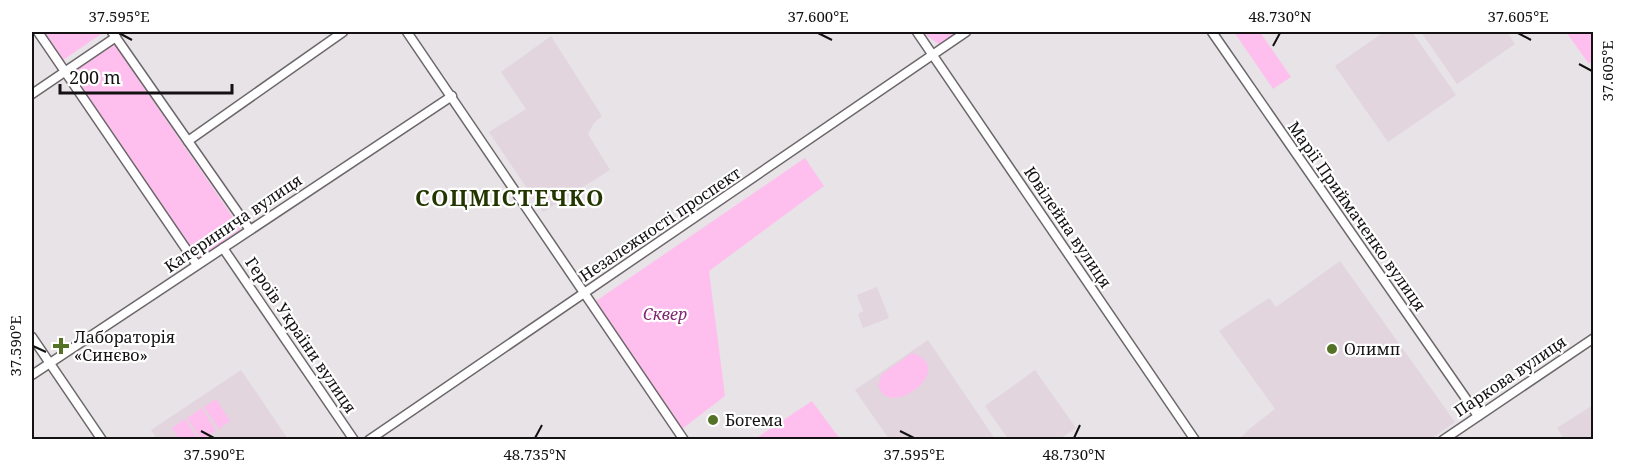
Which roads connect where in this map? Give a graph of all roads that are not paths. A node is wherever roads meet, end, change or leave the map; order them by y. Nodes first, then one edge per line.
1 (38, 32) edge
2 (343, 32) edge
3 (407, 32) edge
4 (916, 32) edge
5 (966, 32) edge
6 (1212, 32) edge
7 (114, 34) edge
8 (933, 56) junction
9 (65, 71) junction
10 (32, 94) edge
11 (452, 96) junction
12 (188, 141) junction
13 (250, 230) junction
14 (223, 248) junction
15 (197, 265) junction
16 (585, 293) junction
17 (32, 337) edge
18 (1593, 338) edge
19 (50, 363) junction
20 (32, 375) edge
21 (1478, 416) junction
22 (102, 440) edge
23 (354, 440) edge
24 (369, 440) edge
25 (684, 440) edge
26 (1195, 440) edge
27 (1443, 440) edge

1 - 9 street
2 - 12 street
3 - 11 street
4 - 8 street, Ювілейна вулиця
5 - 8 street, Незалежності проспект
6 - 21 street, Марії Приймаченко вулиця
7 - 9 street
7 - 12 street, Героїв України вулиця
8 - 16 street, Незалежності проспект
8 - 26 street, Ювілейна вулиця
9 - 10 street
9 - 15 street
11 - 13 street, Катеринича вулиця
11 - 16 street
12 - 13 street, Героїв України вулиця
13 - 14 street, Катеринича вулиця
14 - 15 street, Катеринича вулиця
14 - 23 street, Героїв України вулиця
15 - 19 street, Катеринича вулиця
16 - 24 street, Незалежності проспект
16 - 25 street
17 - 19 street
18 - 21 street, Паркова вулиця
19 - 20 street, Катеринича вулиця
19 - 22 street
21 - 27 street, Паркова вулиця

